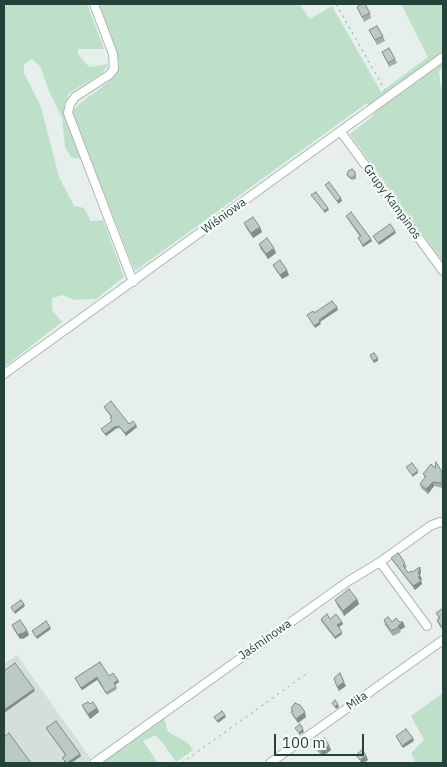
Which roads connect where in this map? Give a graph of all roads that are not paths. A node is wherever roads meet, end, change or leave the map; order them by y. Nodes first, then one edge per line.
1 (94, 4) edge
2 (443, 57) edge
3 (341, 132) junction
4 (443, 271) edge
5 (133, 282) junction
6 (4, 374) edge
7 (442, 523) edge
8 (380, 562) junction
9 (427, 626) dead end
10 (443, 640) edge
11 (94, 763) edge
12 (270, 763) edge

1 - 5 street
2 - 3 street, Wiśniowa
3 - 4 street, Grupy Kampinos
3 - 5 street, Wiśniowa
5 - 6 street, Wiśniowa
7 - 8 street, Jaśminowa
8 - 9 street
8 - 11 street, Jaśminowa
10 - 12 street, Miła

